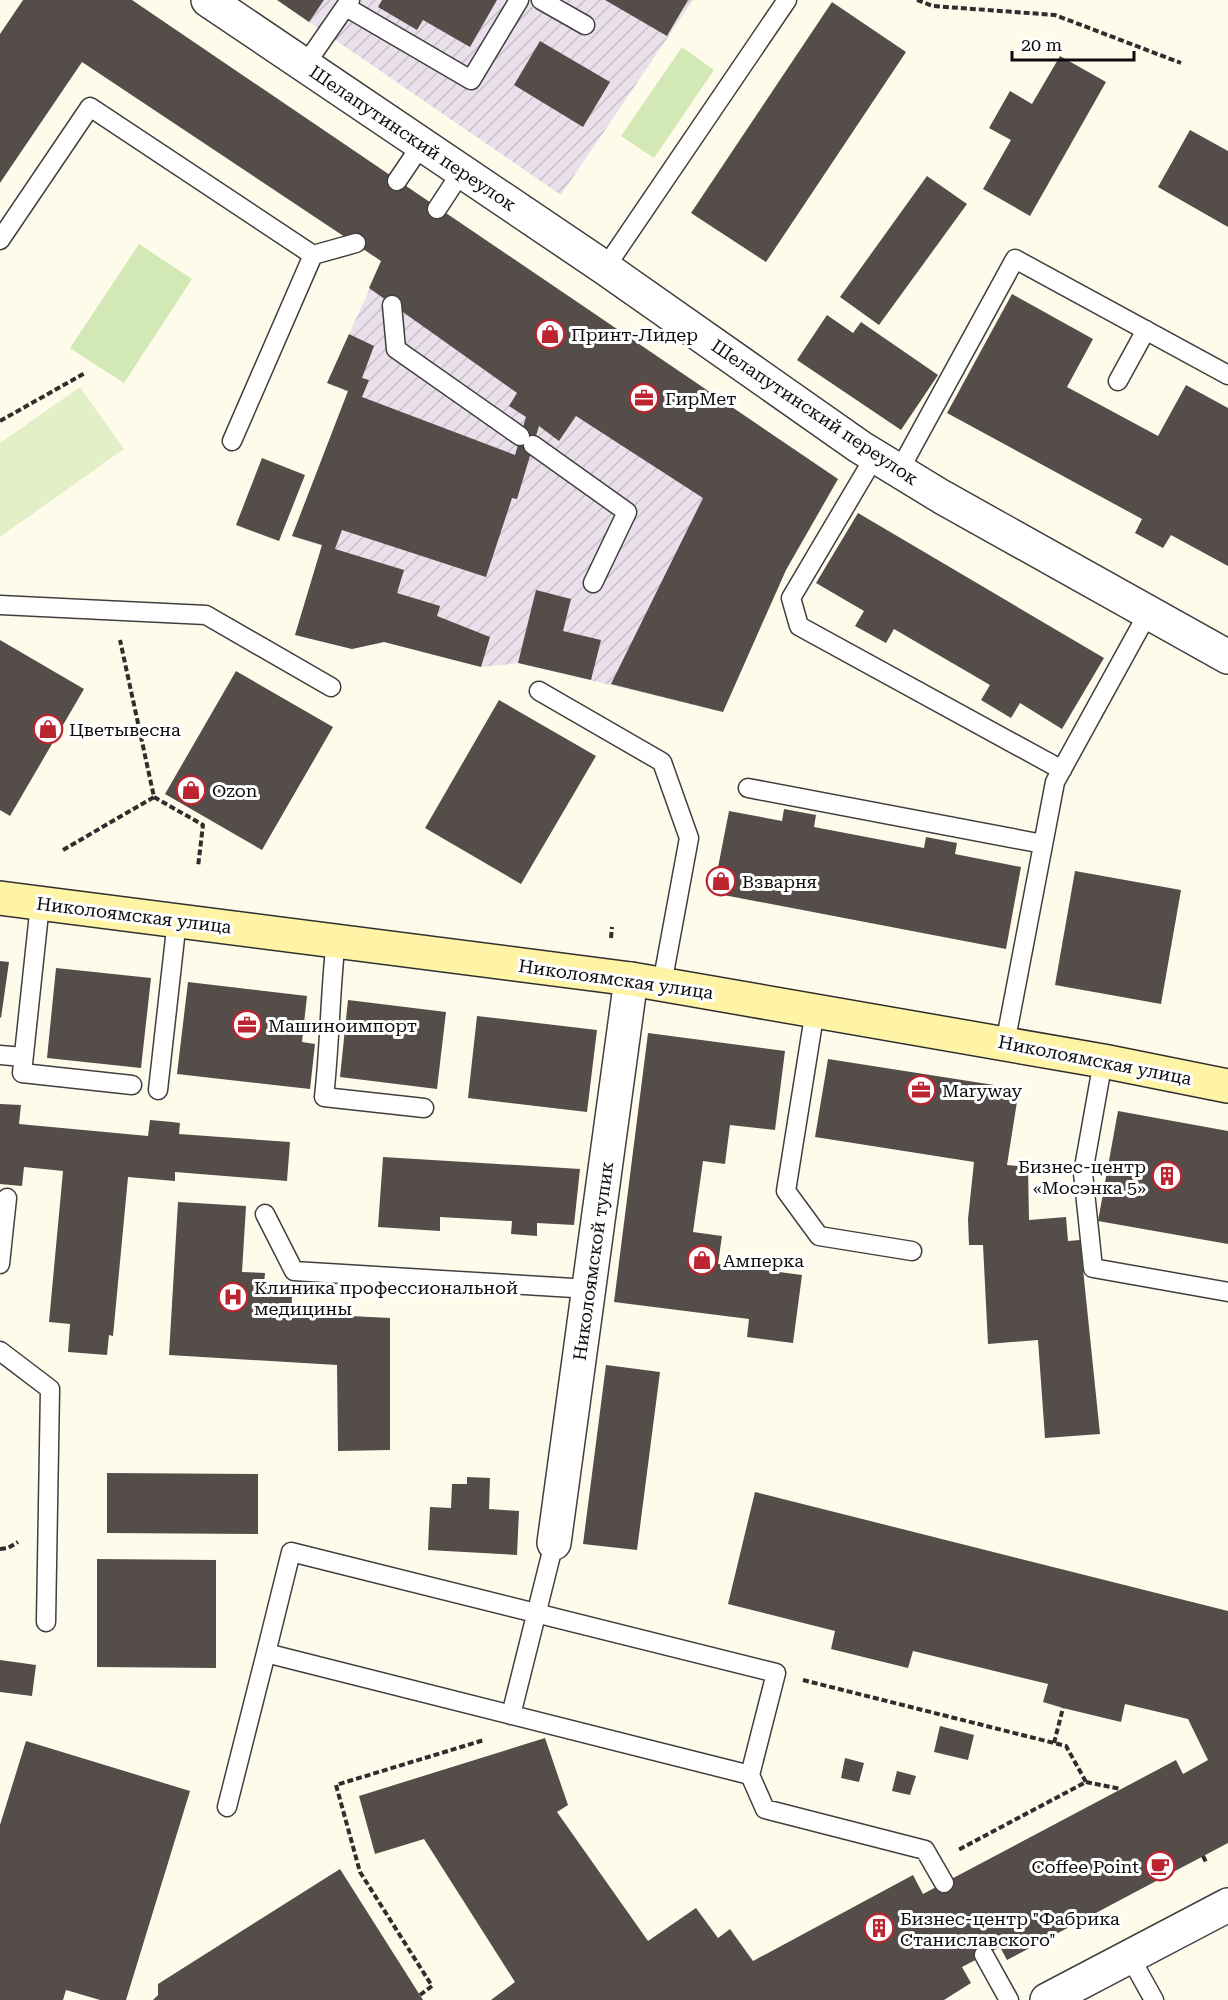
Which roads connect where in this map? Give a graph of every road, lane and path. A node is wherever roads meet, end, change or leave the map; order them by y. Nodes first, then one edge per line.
1 (208, 0) edge
2 (519, 0) edge
3 (541, 0) edge
4 (787, 0) edge
5 (917, 0) edge
6 (348, 4) edge
7 (585, 25) dead end
8 (1181, 63) dead end
9 (305, 65) junction
10 (422, 144) junction
11 (462, 171) junction
12 (397, 181) dead end
13 (437, 209) dead end
14 (0, 240) edge
15 (356, 243) dead end
16 (313, 255) junction
17 (605, 268) junction
18 (392, 305) dead end
19 (1146, 330) junction
20 (85, 373) dead end
21 (1228, 375) edge
22 (1118, 381) dead end
23 (0, 421) edge
24 (231, 441) dead end
25 (887, 463) junction
26 (592, 583) dead end
27 (0, 605) edge
28 (113, 611) junction
29 (1148, 613) junction
30 (1228, 657) edge
31 (331, 687) dead end
32 (539, 691) dead end
33 (1062, 770) junction
34 (748, 788) dead end
35 (154, 797) junction
36 (1043, 844) junction
37 (63, 850) dead end
38 (198, 867) dead end
39 (0, 898) edge
40 (40, 904) junction
41 (177, 920) junction
42 (612, 927) dead end
43 (336, 939) junction
44 (611, 939) dead end
45 (647, 982) junction
46 (815, 1010) junction
47 (1005, 1044) junction
48 (0, 1055) edge
49 (23, 1057) junction
50 (1103, 1061) junction
51 (132, 1085) dead end
52 (1228, 1086) edge
53 (158, 1090) dead end
54 (424, 1108) dead end
55 (7, 1198) dead end
56 (265, 1214) dead end
57 (912, 1251) dead end
58 (0, 1264) edge
59 (590, 1289) junction
60 (1228, 1292) edge
61 (0, 1350) edge
62 (554, 1543) joint
63 (8, 1548) dead end
64 (0, 1549) edge
65 (537, 1613) junction
66 (46, 1622) dead end
67 (266, 1653) junction
68 (776, 1673) junction
69 (1063, 1708) dead end
70 (511, 1715) junction
71 (485, 1740) dead end
72 (1054, 1743) junction
73 (750, 1775) junction
74 (1086, 1782) junction
75 (1121, 1789) dead end
76 (227, 1807) dead end
77 (1203, 1856) dead end
78 (933, 1864) junction
79 (1207, 1864) dead end
80 (944, 1883) dead end
81 (1228, 1905) edge
82 (1088, 1917) dead end
83 (1092, 1925) dead end
84 (984, 1955) dead end
85 (1130, 1957) junction
86 (420, 1995) dead end
87 (1009, 2000) edge
88 (1047, 2000) edge
89 (1154, 2000) edge

1 - 9 street, Шелапутинский переулок
2 - 6 lane
3 - 7 lane
4 - 17 lane
5 - 8 path
6 - 9 lane
9 - 10 street, Шелапутинский переулок
10 - 11 street, Шелапутинский переулок
10 - 12 lane
11 - 13 lane
11 - 17 street, Шелапутинский переулок
14 - 16 lane
15 - 16 lane
16 - 24 lane
17 - 25 street, Шелапутинский переулок
18 - 26 lane
19 - 21 lane
19 - 22 lane
19 - 25 lane
20 - 23 path
25 - 29 street, Шелапутинский переулок
25 - 33 lane
27 - 28 lane
28 - 31 lane
28 - 35 path
29 - 30 street, Шелапутинский переулок
29 - 33 lane
32 - 45 lane
33 - 36 lane
34 - 36 lane
35 - 37 path
35 - 38 path
36 - 47 lane
39 - 40 main road, Николоямская улица
40 - 41 main road, Николоямская улица
40 - 49 lane
41 - 43 main road, Николоямская улица
41 - 53 lane
42 - 44 path
43 - 45 main road, Николоямская улица
43 - 54 lane
45 - 46 main road, Николоямская улица
45 - 59 street, Николоямской тупик
46 - 47 main road, Николоямская улица
46 - 57 lane
47 - 50 main road, Николоямская улица
48 - 49 lane
49 - 51 lane
50 - 52 main road, Николоямская улица
50 - 60 lane
55 - 58 lane
56 - 59 lane
59 - 62 street, Николоямской тупик
61 - 66 lane
62 - 65 lane
63 - 64 path
65 - 67 lane
65 - 68 lane
65 - 70 lane
67 - 70 lane
67 - 76 lane
68 - 72 path
68 - 73 lane
69 - 72 path
70 - 73 lane
71 - 86 path
72 - 74 path
73 - 78 lane
74 - 75 path
74 - 78 path
77 - 79 path
78 - 80 lane
81 - 85 street
82 - 83 path
84 - 87 lane
85 - 88 street
85 - 89 lane

